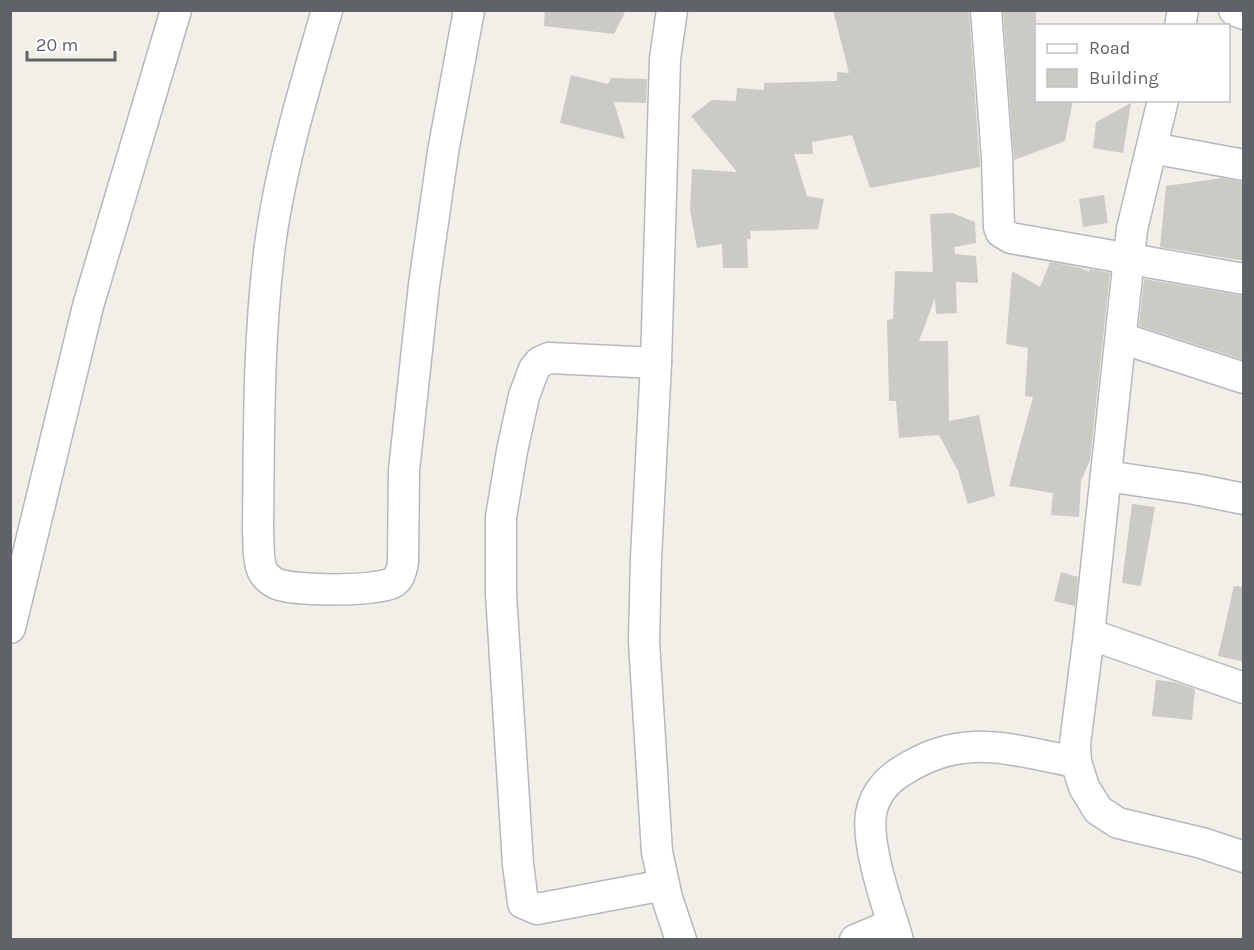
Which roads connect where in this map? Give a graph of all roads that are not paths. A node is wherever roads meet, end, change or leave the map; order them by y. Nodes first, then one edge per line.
1 (176, 10) edge
2 (327, 10) edge
3 (469, 10) edge
4 (672, 10) edge
5 (986, 10) edge
6 (1234, 10) edge
7 (1244, 14) edge
8 (1163, 102) edge
9 (1152, 148) junction
10 (1244, 165) edge
11 (1130, 259) junction
12 (1244, 279) edge
13 (1121, 338) junction
14 (656, 363) junction
15 (1244, 378) edge
16 (1106, 476) junction
17 (1244, 499) edge
18 (10, 628) edge
19 (1089, 634) junction
20 (1244, 688) edge
21 (1076, 762) junction
22 (1244, 857) edge
23 (664, 885) junction
24 (895, 932) edge
25 (681, 939) edge
26 (855, 939) edge

1 - 18 street
2 - 3 street
4 - 14 street
5 - 11 street
6 - 7 street
8 - 9 street
9 - 10 street
9 - 11 street
11 - 12 street
11 - 13 street
13 - 15 street
13 - 16 street
14 - 23 street
14 - 23 street
16 - 17 street
16 - 19 street
19 - 20 street
19 - 21 street
21 - 22 street
21 - 24 street
23 - 25 street
24 - 26 street

